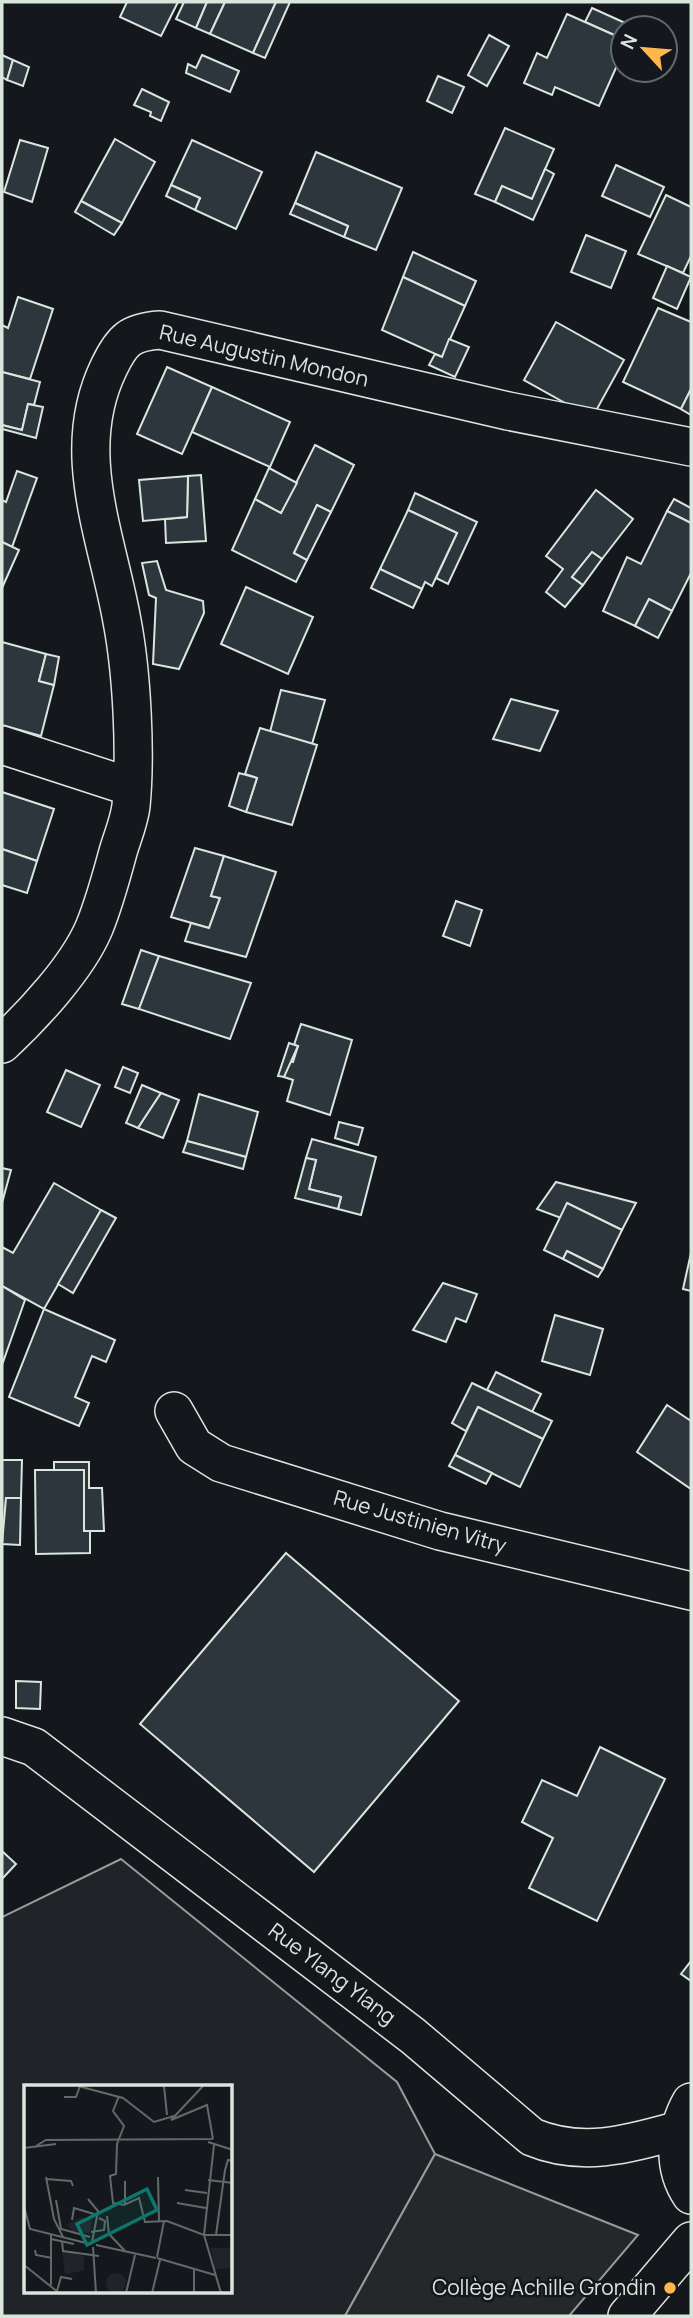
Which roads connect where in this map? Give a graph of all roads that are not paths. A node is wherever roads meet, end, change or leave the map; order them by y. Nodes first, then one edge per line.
1 (691, 447) edge
2 (2, 745) edge
3 (131, 787) junction
4 (2, 1044) edge
5 (174, 1410) dead end
6 (691, 1591) edge
7 (2, 1736) edge
8 (685, 2116) edge
9 (691, 2195) edge
10 (691, 2241) edge
11 (626, 2316) edge

1 - 3 street, Rue Augustin Mondon
2 - 3 street
3 - 4 street, Rue Augustin Mondon
5 - 6 street, Rue Justinien Vitry
7 - 8 street, Rue Ylang Ylang
8 - 9 street
10 - 11 street

